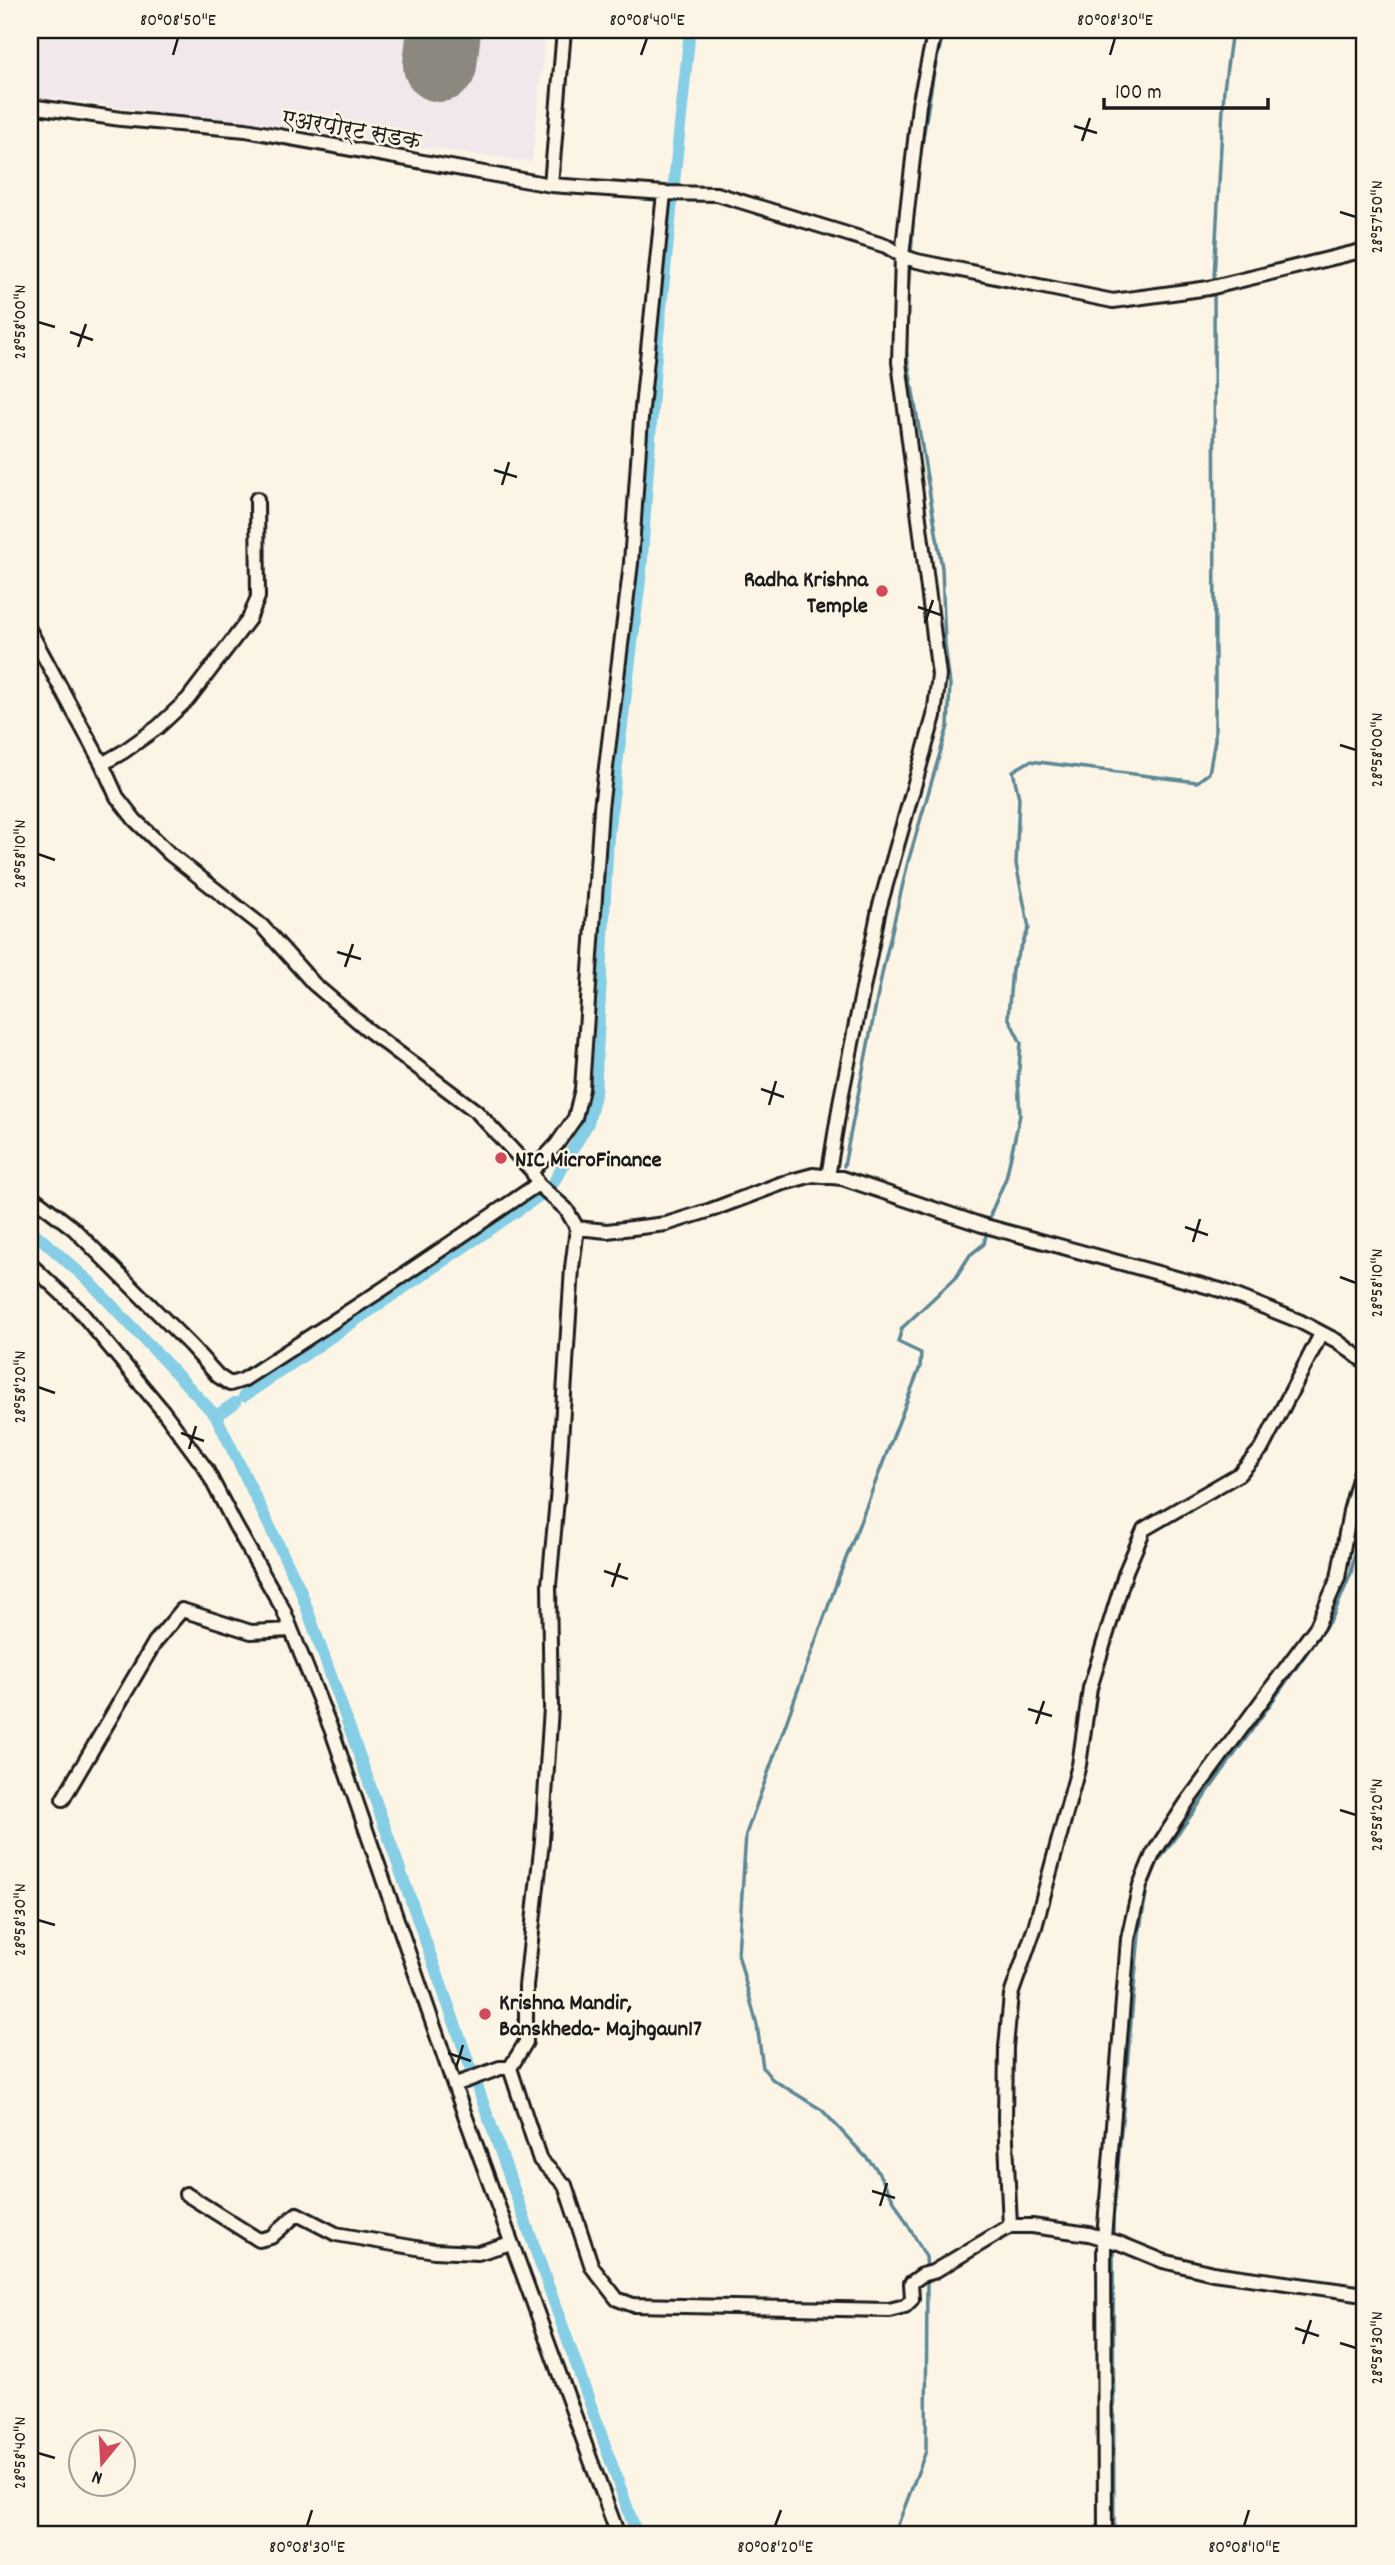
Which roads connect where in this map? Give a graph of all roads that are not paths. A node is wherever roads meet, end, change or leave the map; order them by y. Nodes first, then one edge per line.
1 (564, 30) edge
2 (935, 30) edge
3 (30, 106) edge
4 (551, 185) junction
5 (670, 193) junction
6 (1365, 250) edge
7 (909, 258) junction
8 (257, 499) dead end
9 (30, 632) edge
10 (102, 764) junction
11 (532, 1171) junction
12 (828, 1177) junction
13 (538, 1184) junction
14 (30, 1195) edge
15 (578, 1228) junction
16 (30, 1264) edge
17 (1321, 1334) junction
18 (1365, 1362) edge
19 (1365, 1457) edge
20 (291, 1630) junction
21 (63, 1798) dead end
22 (503, 2069) junction
23 (454, 2085) junction
24 (186, 2194) dead end
25 (1010, 2226) junction
26 (1111, 2240) junction
27 (511, 2243) junction
28 (1365, 2294) edge
29 (618, 2535) edge
30 (1105, 2535) edge

1 - 4 street
2 - 7 street
3 - 4 street, एअरपोर्ट सडक
4 - 5 street, एअरपोर्ट सडक
5 - 7 street, एअरपोर्ट सडक
5 - 11 street
6 - 7 street, एअरपोर्ट सडक
7 - 12 street
8 - 10 street
9 - 10 street
10 - 11 street
11 - 13 street
12 - 15 street
12 - 17 street
13 - 14 street
13 - 15 street
15 - 22 street
16 - 20 street
17 - 18 street
17 - 25 street
19 - 26 street
20 - 21 street
20 - 23 street
22 - 23 street
22 - 25 street
23 - 27 street
24 - 27 street
25 - 26 street
26 - 28 street
26 - 30 street
27 - 29 street

